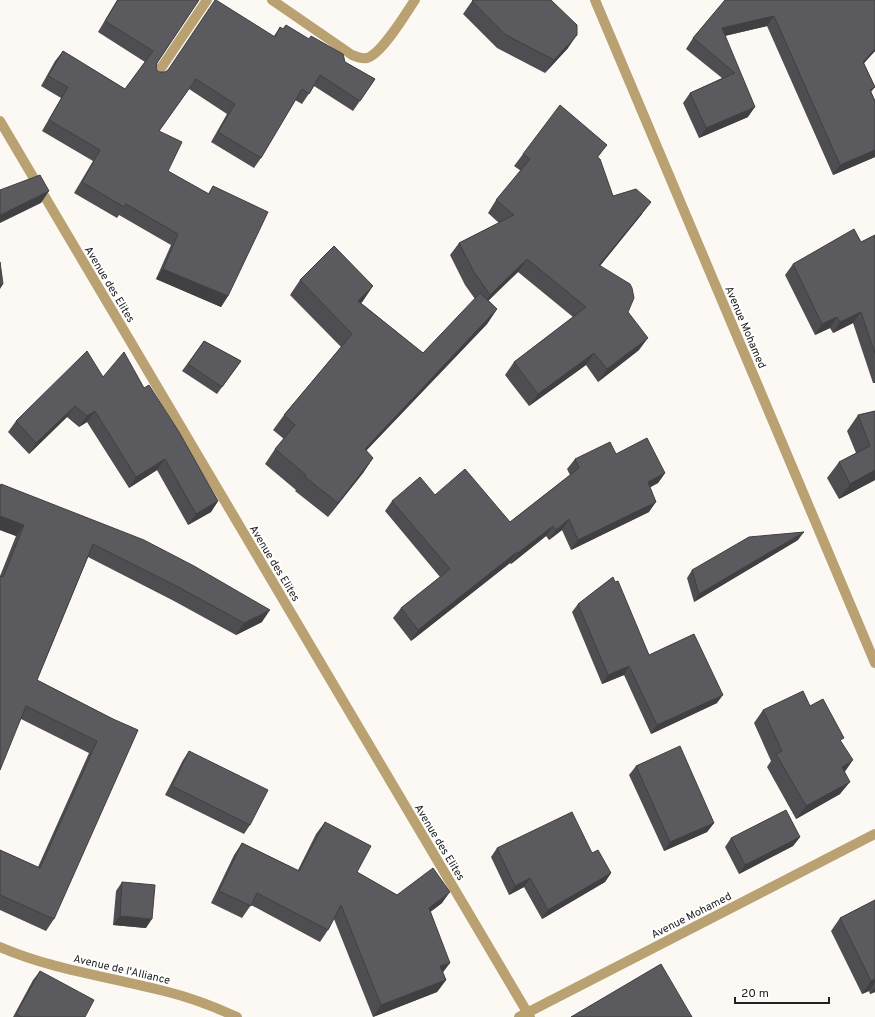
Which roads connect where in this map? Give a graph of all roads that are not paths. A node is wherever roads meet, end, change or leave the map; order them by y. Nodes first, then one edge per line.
1 (207, 0) edge
2 (272, 0) edge
3 (415, 0) edge
4 (595, 0) edge
5 (155, 76) edge
6 (0, 121) edge
7 (875, 664) edge
8 (875, 834) edge
9 (0, 947) edge
10 (525, 1015) edge
11 (237, 1017) edge

1 - 5 street
2 - 3 street
4 - 7 street, Avenue Mohamed
6 - 10 street, Avenue des Elites
8 - 10 street, Avenue Mohamed
9 - 11 street, Avenue de l'Alliance

